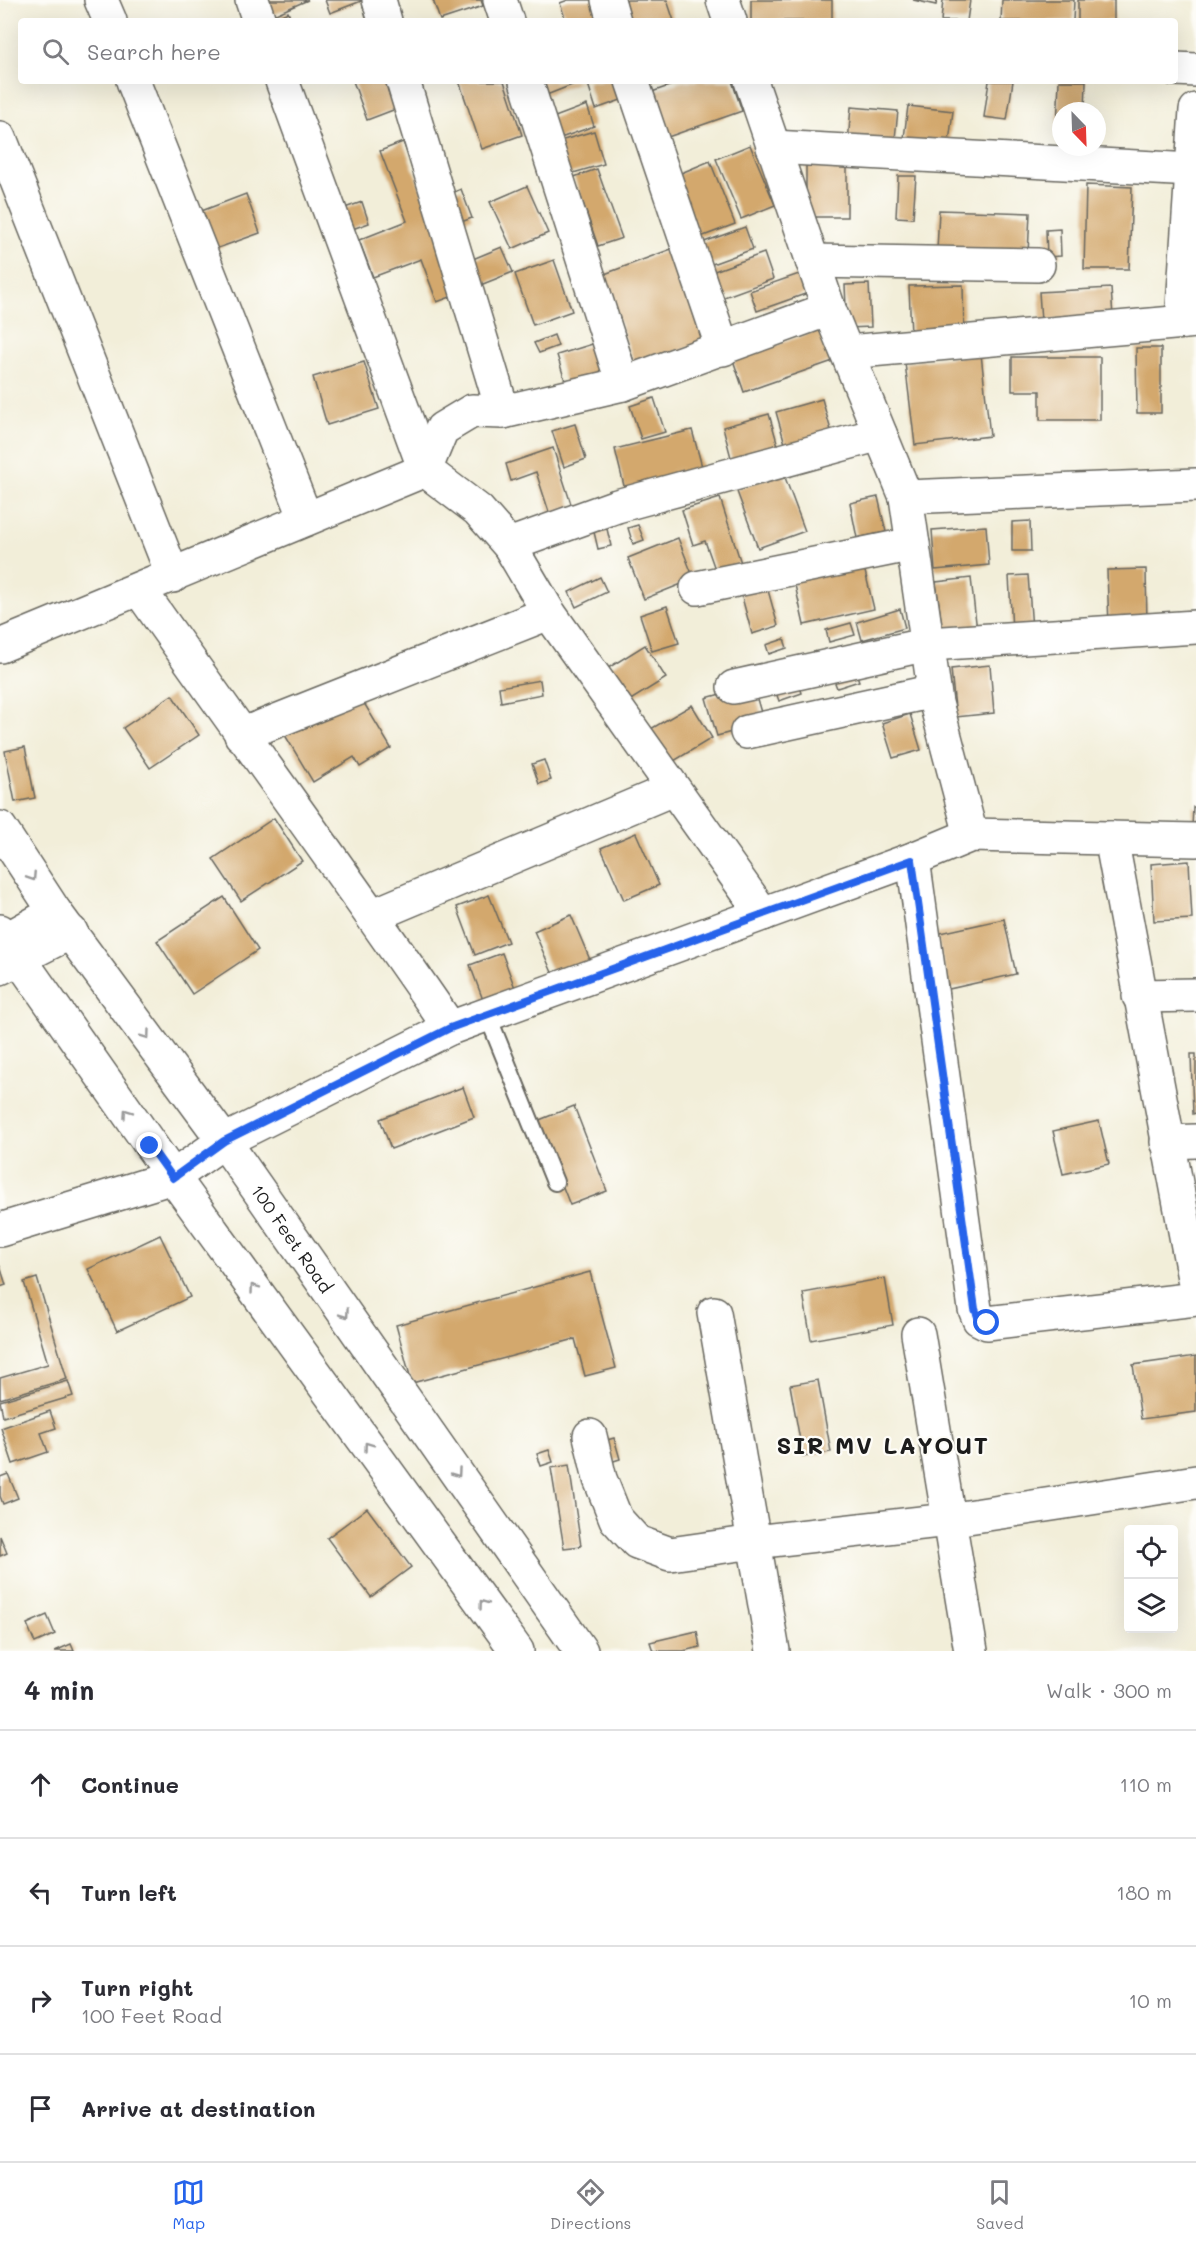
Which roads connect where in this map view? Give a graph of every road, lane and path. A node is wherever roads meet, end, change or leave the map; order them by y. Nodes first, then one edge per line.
1 (101, 0) edge
2 (252, 0) edge
3 (379, 0) edge
4 (500, 0) edge
5 (608, 0) edge
6 (723, 0) edge
7 (109, 18) edge
8 (258, 18) edge
9 (384, 18) edge
10 (506, 18) edge
11 (613, 18) edge
12 (729, 18) edge
13 (1178, 69) edge
14 (1196, 70) edge
15 (134, 84) edge
16 (283, 84) edge
17 (404, 84) edge
18 (527, 84) edge
19 (633, 84) edge
20 (752, 84) edge
21 (1196, 110) edge
22 (0, 138) edge
23 (773, 147) junction
24 (1192, 170) junction
25 (812, 261) junction
26 (1038, 266) dead end
27 (829, 309) junction
28 (1189, 322) edge
29 (723, 349) junction
30 (848, 352) junction
31 (623, 384) junction
32 (503, 412) junction
33 (880, 434) junction
34 (425, 470) junction
35 (1196, 485) edge
36 (906, 496) junction
37 (306, 519) junction
38 (913, 544) junction
39 (509, 545) junction
40 (172, 576) junction
41 (697, 588) dead end
42 (140, 589) junction
43 (549, 613) junction
44 (1196, 627) edge
45 (927, 644) junction
46 (0, 646) edge
47 (734, 687) dead end
48 (934, 691) junction
49 (747, 732) dead end
50 (241, 735) junction
51 (673, 789) junction
52 (0, 828) edge
53 (971, 835) junction
54 (1111, 838) junction
55 (1196, 840) edge
56 (912, 860) junction
57 (763, 914) junction
58 (374, 915) junction
59 (63, 922) junction
60 (5, 948) edge
61 (1196, 995) edge
62 (1139, 996) junction
63 (487, 1014) junction
64 (450, 1028) junction
65 (224, 1141) junction
66 (1182, 1142) edge
67 (173, 1178) junction
68 (555, 1182) dead end
69 (0, 1230) edge
70 (1196, 1289) edge
71 (1196, 1299) edge
72 (714, 1312) dead end
73 (918, 1334) dead end
74 (590, 1436) dead end
75 (1196, 1482) edge
76 (948, 1520) junction
77 (754, 1542) junction
78 (517, 1651) edge
79 (581, 1651) edge
80 (773, 1651) edge
81 (971, 1651) edge

1 - 7 street
2 - 8 street
3 - 9 street
4 - 10 street
5 - 11 street
6 - 12 street
13 - 14 street
15 - 37 street
16 - 34 street
17 - 32 street
18 - 31 street
19 - 29 street
20 - 23 street
21 - 24 street
22 - 40 street
23 - 24 street
23 - 25 street
24 - 28 street
25 - 26 street
25 - 27 street
27 - 29 street
27 - 30 street
28 - 30 street
29 - 31 street
30 - 33 street
31 - 32 street
32 - 34 street
33 - 36 street
33 - 39 street
34 - 37 street
34 - 39 street
35 - 36 street
36 - 38 street
37 - 40 street
38 - 41 street
38 - 45 street
39 - 43 street
40 - 42 street
42 - 46 street
42 - 50 street
43 - 50 street
43 - 51 street
44 - 45 street
45 - 47 street
45 - 48 street
48 - 49 street
48 - 53 street
50 - 58 street
51 - 57 street
51 - 58 street
52 -> 59 street, 100 Feet Road
53 - 54 street
53 - 56 street
54 - 55 street
54 - 62 street
56 - 57 street
56 - 71 street
57 - 63 street
58 - 64 street
59 - 60 street
59 -> 65 street, 100 Feet Road
67 -> 60 street
61 - 62 street
62 - 66 street
63 - 64 street
63 - 68 lane
64 - 65 street
65 - 67 street
65 -> 79 street, 100 Feet Road
66 - 70 street
67 - 69 street
78 -> 67 street
72 - 77 street
73 - 76 street
74 - 77 street
75 - 76 street
76 - 77 street
76 - 81 street
77 - 80 street

